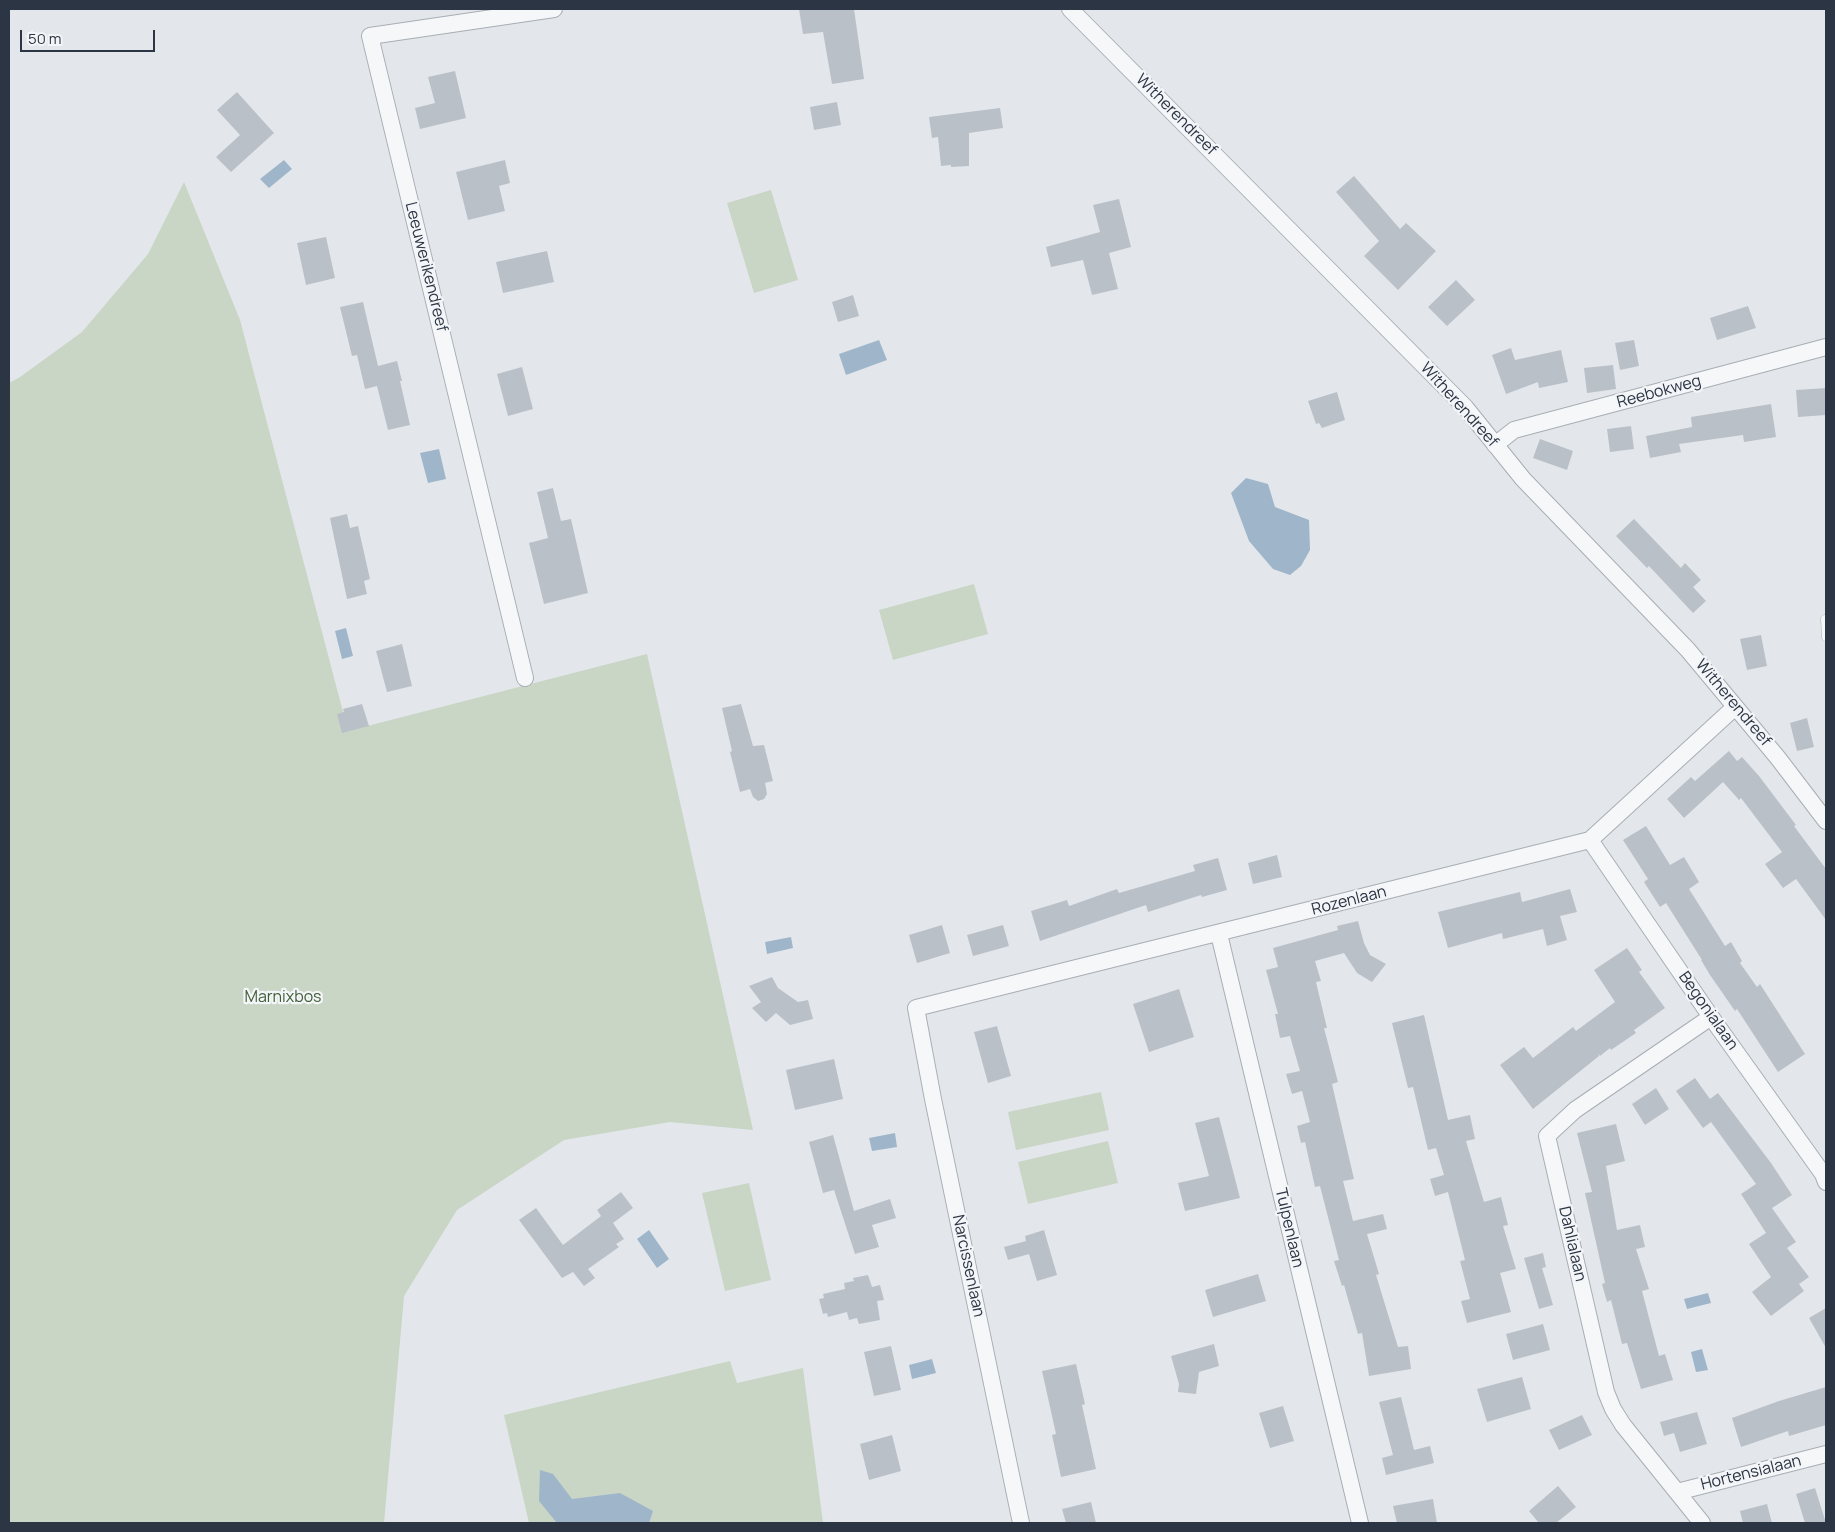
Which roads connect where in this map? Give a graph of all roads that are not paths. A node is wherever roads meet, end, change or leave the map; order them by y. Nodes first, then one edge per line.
1 (554, 9) edge
2 (1070, 9) edge
3 (1826, 347) edge
4 (1495, 445) junction
5 (1825, 619) dead end
6 (1826, 637) edge
7 (525, 678) dead end
8 (1735, 708) junction
9 (1826, 820) edge
10 (1590, 840) junction
11 (1219, 934) junction
12 (916, 1008) joint
13 (1711, 1017) junction
14 (1826, 1182) edge
15 (1826, 1454) edge
16 (1676, 1492) junction
17 (1021, 1523) edge
18 (1360, 1523) edge
19 (1702, 1523) edge

1 - 7 street, Leeuwerikendreef
2 - 4 street, Witherendreef
3 - 4 street, Reebokweg
4 - 8 street, Witherendreef
5 - 6 lane
8 - 9 street, Witherendreef
8 - 10 street, Rozenlaan
10 - 11 street, Rozenlaan
10 - 13 street, Begonialaan
11 - 12 street, Rozenlaan
11 - 18 street, Tulpenlaan
12 - 17 street, Narcissenlaan
13 - 14 street, Begonialaan
13 - 16 street, Dahlialaan
15 - 16 street, Hortensialaan
16 - 19 street, Dahlialaan

